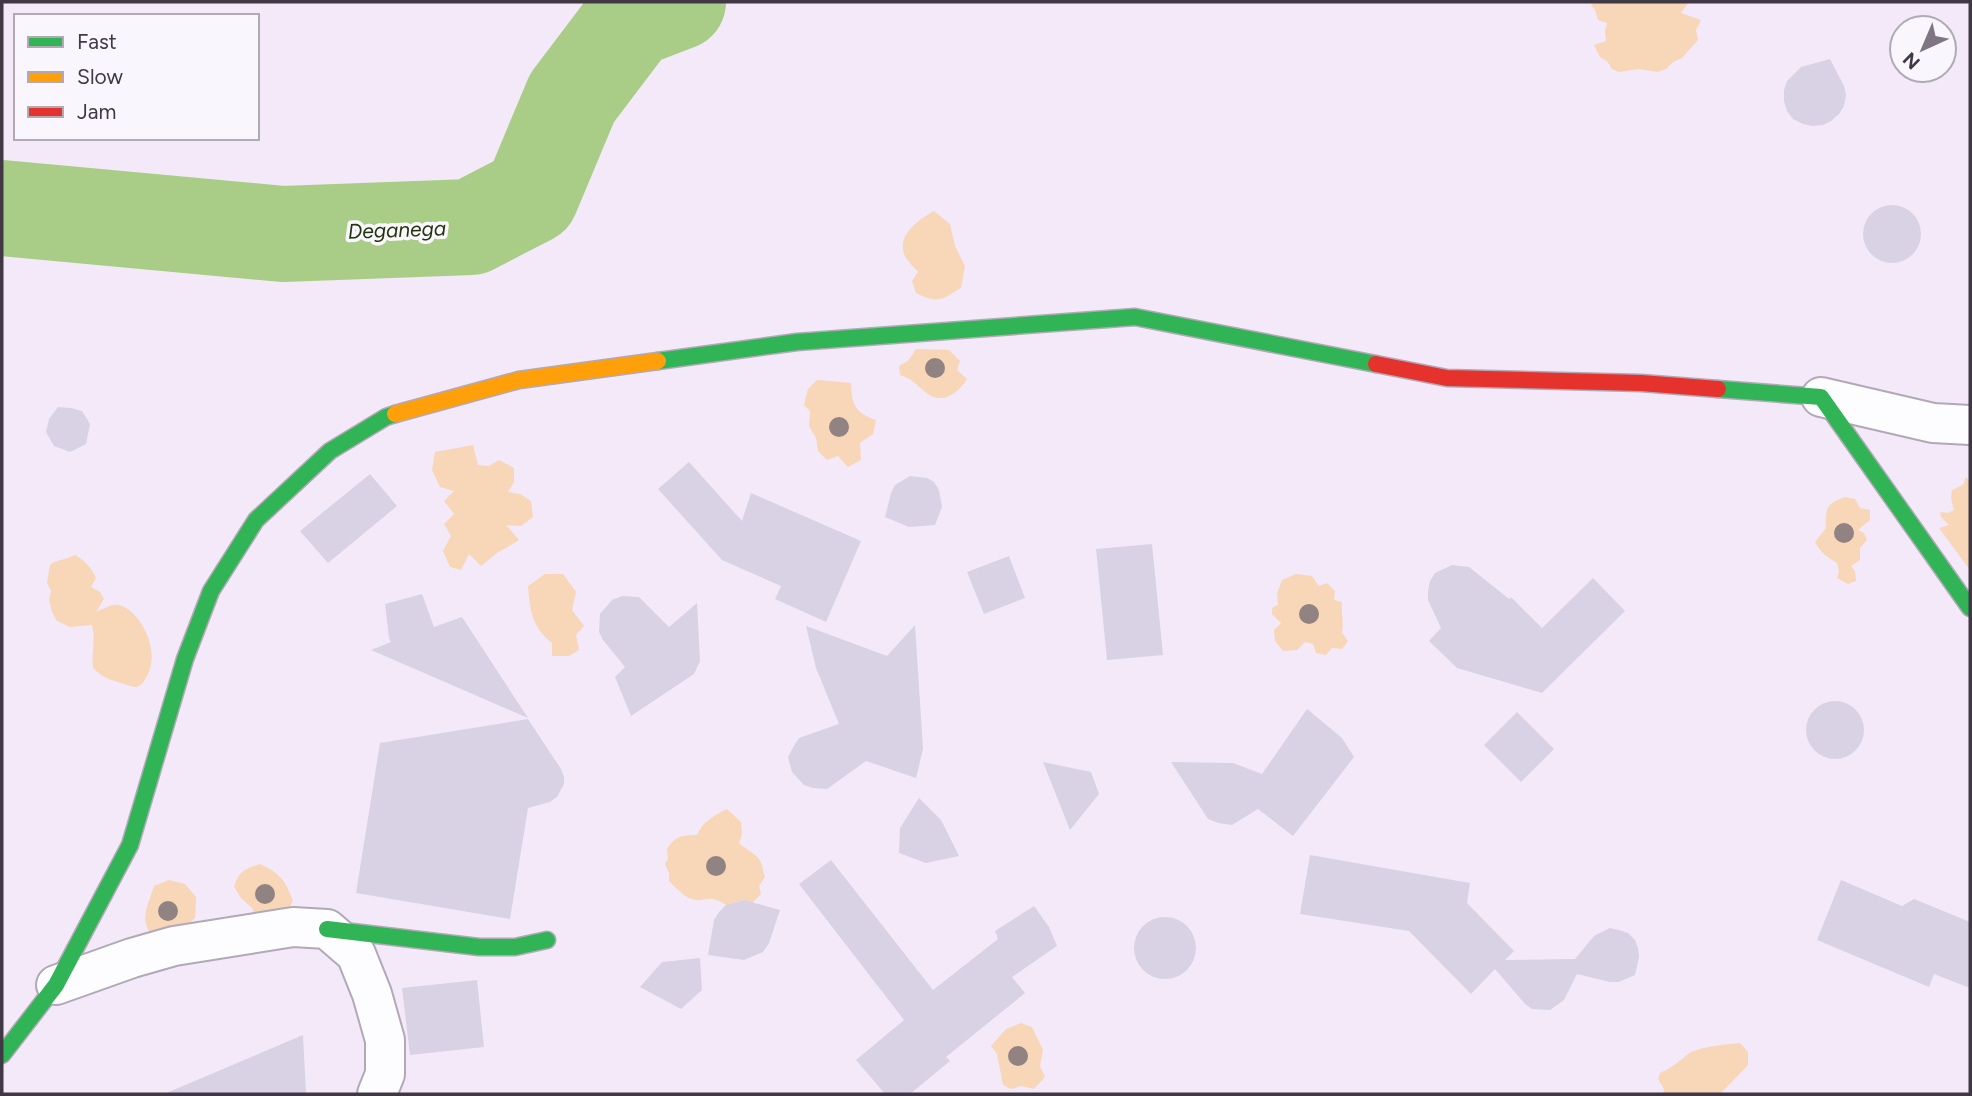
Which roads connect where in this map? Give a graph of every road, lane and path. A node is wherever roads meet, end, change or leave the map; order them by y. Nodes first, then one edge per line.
1 (1821, 397) junction
2 (1970, 425) edge
3 (1970, 608) edge
4 (327, 929) junction
5 (547, 940) dead end
6 (56, 985) junction
7 (2, 1055) edge
8 (377, 1094) edge

1 - 2 street
1 - 3 street
1 - 6 street
4 - 5 street
4 - 6 street
4 - 8 street
6 - 7 street

